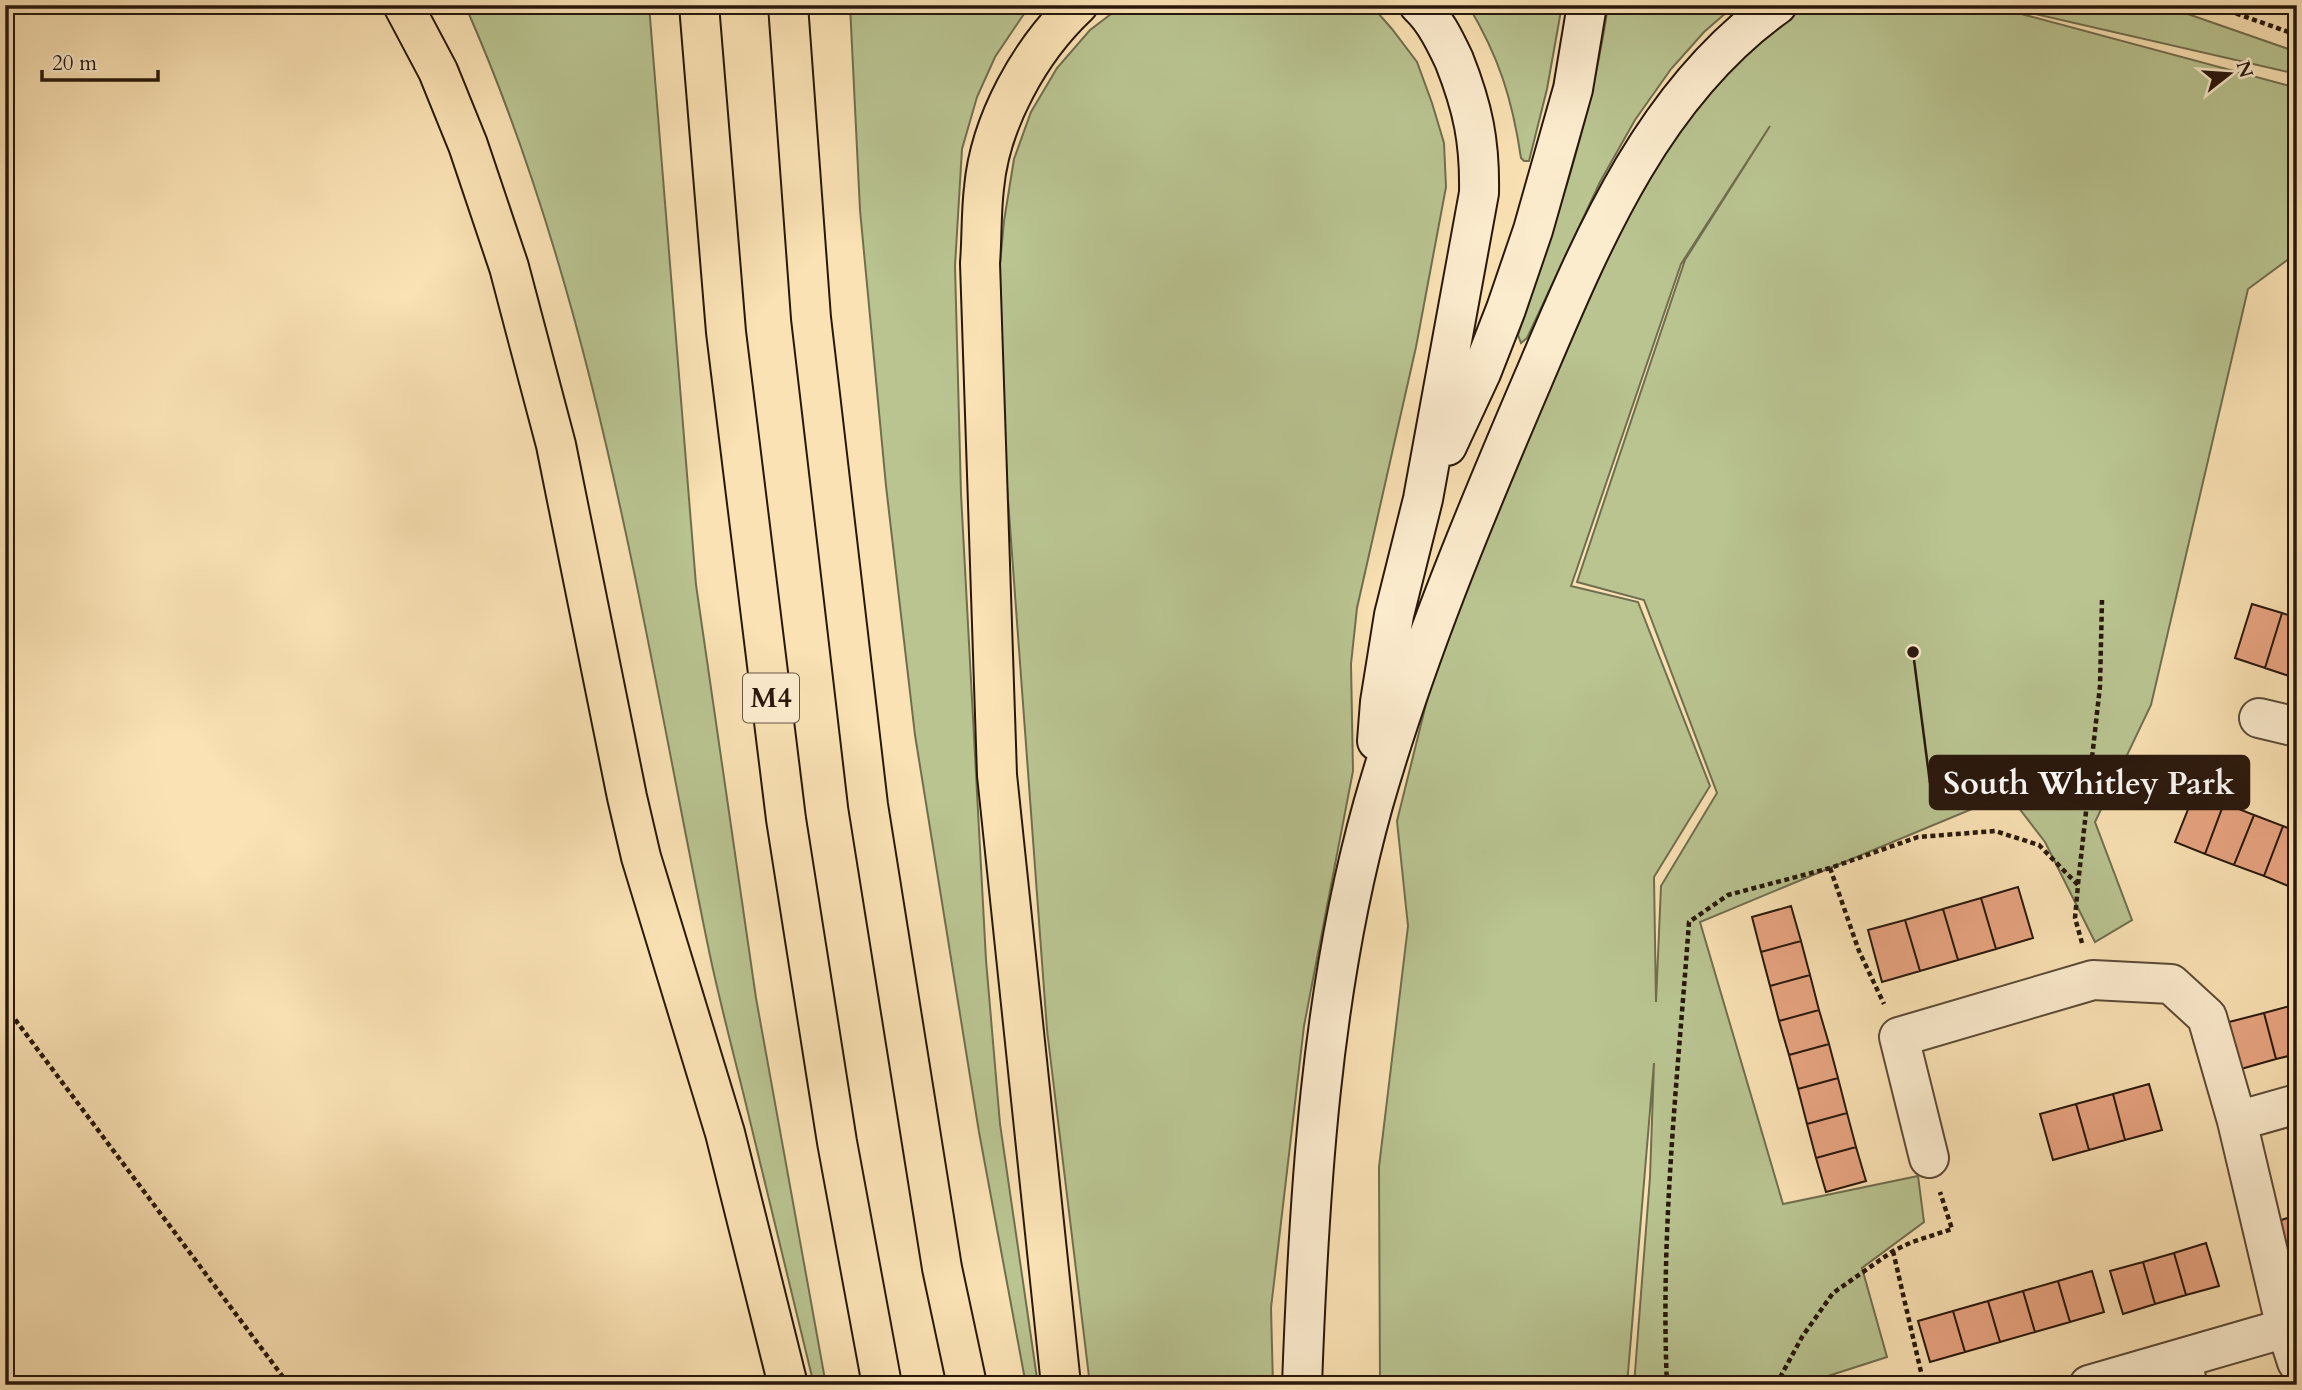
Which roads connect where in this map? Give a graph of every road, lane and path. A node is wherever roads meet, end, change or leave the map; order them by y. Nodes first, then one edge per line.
1 (403, 5) edge
2 (699, 5) edge
3 (788, 5) edge
4 (1078, 5) edge
5 (1419, 5) edge
6 (1587, 5) edge
7 (1777, 5) edge
8 (2212, 5) edge
9 (2297, 36) edge
10 (1423, 499) junction
11 (2102, 600) dead end
12 (2259, 718) dead end
13 (2297, 727) edge
14 (1373, 806) junction
15 (1830, 868) junction
16 (2078, 885) junction
17 (2093, 980) junction
18 (5, 1006) edge
19 (1899, 1037) junction
20 (2297, 1104) edge
21 (2236, 1121) junction
22 (1929, 1158) joint
23 (1894, 1251) junction
24 (2292, 1345) edge
25 (2193, 1370) edge
26 (2093, 1384) edge
27 (289, 1385) edge
28 (788, 1385) edge
29 (882, 1385) edge
30 (967, 1385) edge
31 (1061, 1385) edge
32 (1303, 1385) edge
33 (1667, 1385) edge
34 (1776, 1385) edge
35 (1924, 1385) edge

1 - 28 highway
2 - 29 highway, M4
3 - 30 highway
4 - 31 highway
5 - 10 main road
6 - 10 main road
7 - 14 main road
8 - 9 path
10 - 14 main road
11 - 16 path
12 - 13 main road
14 - 32 main road
15 - 16 path
15 - 19 path
15 - 33 path
16 - 17 path
17 - 19 main road
17 - 21 main road
18 - 27 path
19 - 22 main road
20 - 21 main road
21 - 24 main road
22 - 23 path
23 - 34 path
23 - 35 path
24 - 25 main road
25 - 26 main road

